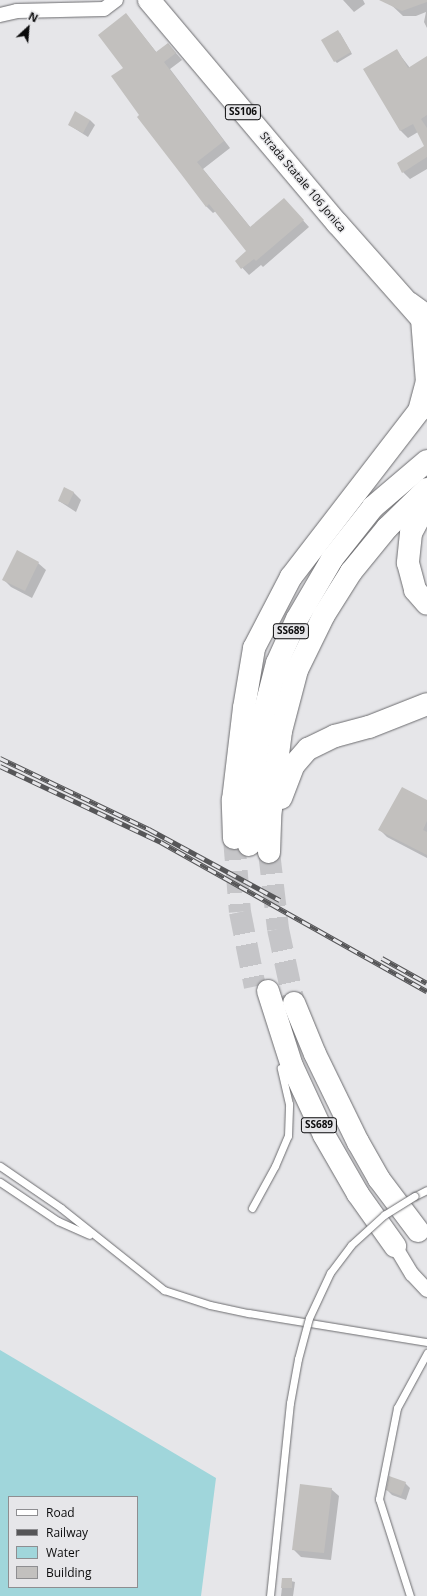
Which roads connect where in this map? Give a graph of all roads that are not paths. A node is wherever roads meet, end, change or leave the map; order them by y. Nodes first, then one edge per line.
1 (116, 0) edge
2 (149, 0) edge
3 (0, 15) edge
4 (421, 316) edge
5 (427, 382) edge
6 (427, 461) edge
7 (427, 489) edge
8 (427, 503) edge
9 (427, 604) edge
10 (427, 704) edge
11 (294, 1003) tunnel mouth
12 (281, 1068) junction
13 (324, 1135) junction
14 (0, 1166) edge
15 (0, 1182) edge
16 (427, 1190) edge
17 (252, 1208) dead end
18 (423, 1235) edge
19 (98, 1240) junction
20 (395, 1246) joint
21 (427, 1290) edge
22 (427, 1342) edge
23 (427, 1353) edge
24 (270, 1596) edge
25 (410, 1596) edge

1 - 3 street
2 - 4 main road, Strada Statale 106 Jonica / SS106
4 - 5 main road
5 - 6 main road, SS689
7 - 10 main road, SS689
8 - 9 main road
11 - 18 main road, SS689
12 - 13 main road
12 - 13 main road, SS689
12 - 17 lane
13 - 20 main road, SS689
14 - 19 lane
15 - 19 lane
16 - 24 lane, bridge
19 - 22 lane
20 - 21 street
23 - 25 lane

